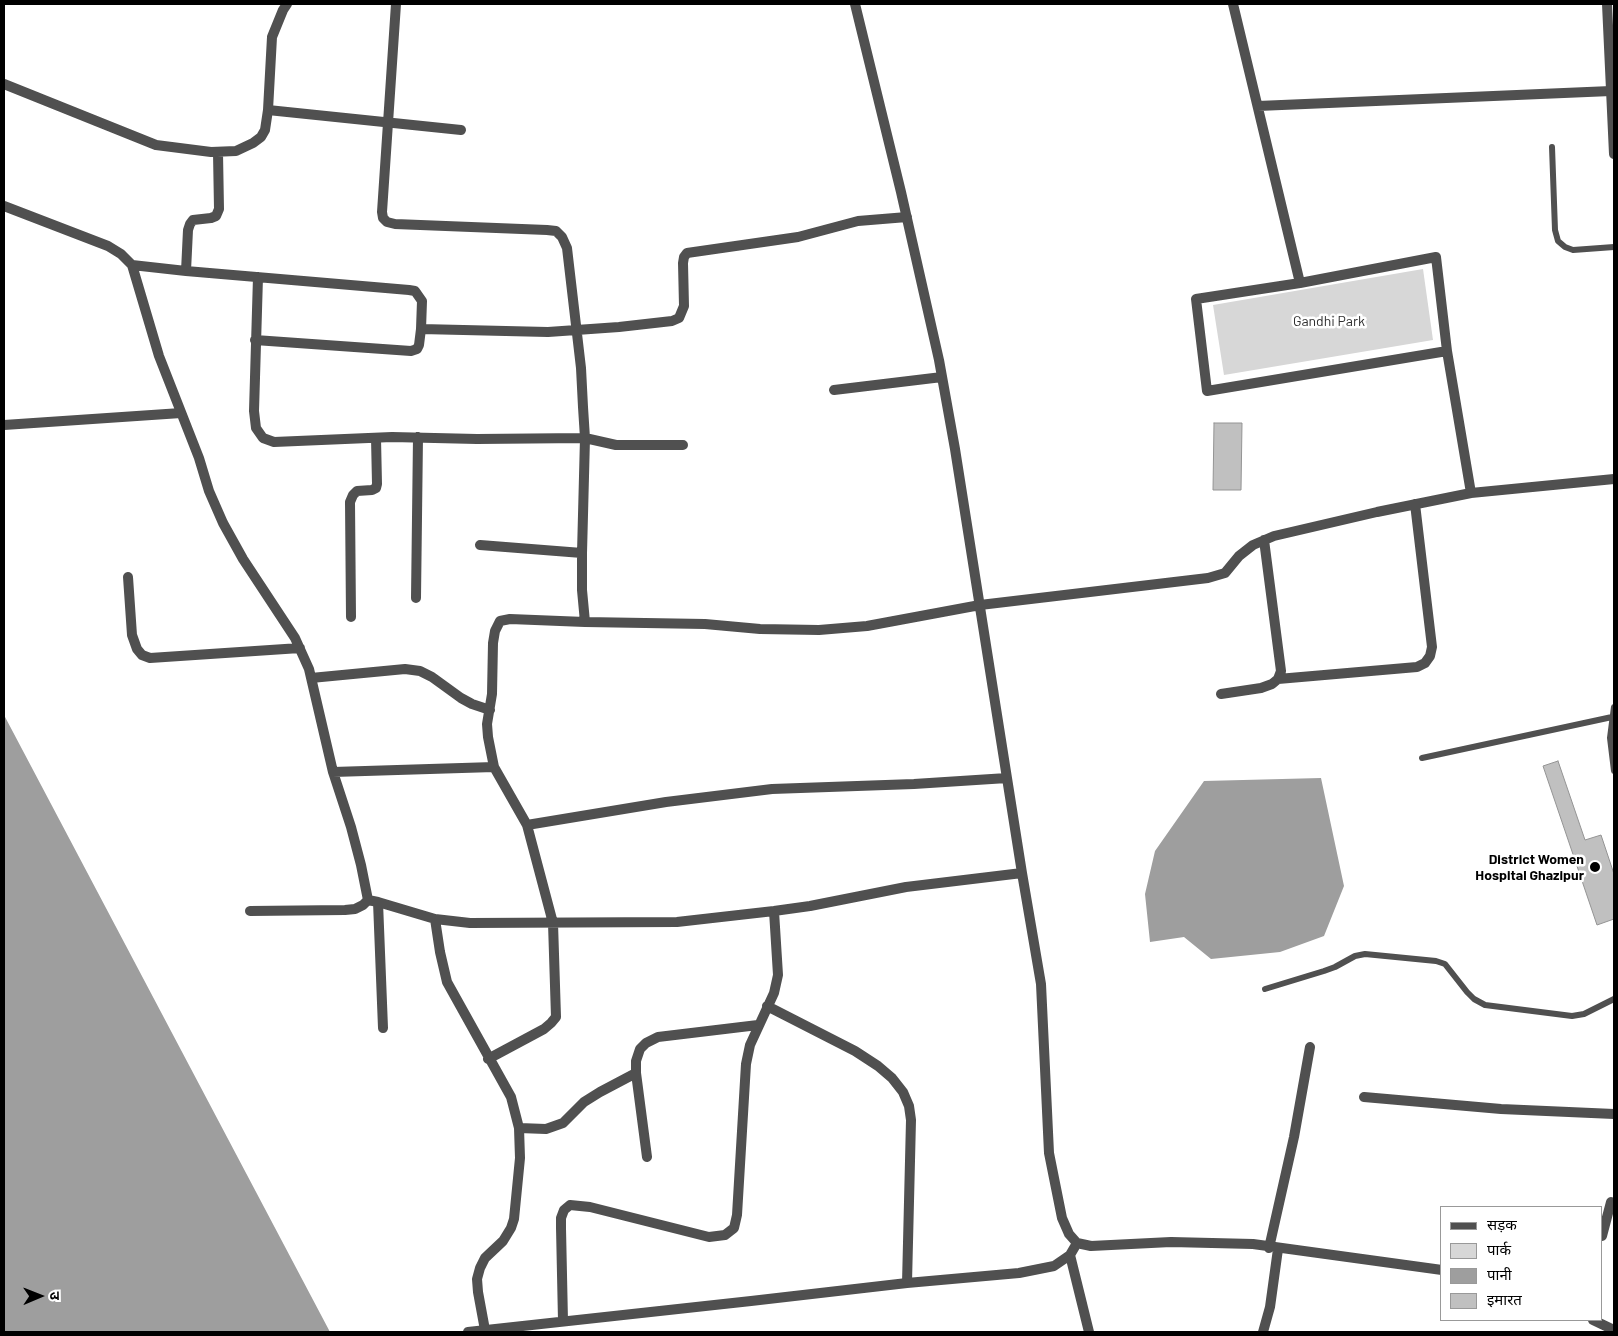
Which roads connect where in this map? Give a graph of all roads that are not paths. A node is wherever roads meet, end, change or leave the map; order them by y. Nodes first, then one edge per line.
1 (287, 4) edge
2 (395, 4) edge
3 (855, 4) edge
4 (1232, 4) edge
5 (1607, 4) edge
6 (4, 84) edge
7 (1611, 91) junction
8 (1258, 106) junction
9 (268, 110) junction
10 (388, 123) junction
11 (461, 130) dead end
12 (1552, 147) dead end
13 (218, 153) junction
14 (1614, 154) edge
15 (4, 206) edge
16 (906, 217) junction
17 (1614, 247) edge
18 (132, 265) junction
19 (186, 271) junction
20 (258, 277) junction
21 (1300, 283) junction
22 (421, 329) junction
23 (577, 330) junction
24 (255, 340) junction
25 (1447, 351) junction
26 (942, 377) junction
27 (834, 390) dead end
28 (181, 413) junction
29 (4, 425) edge
30 (418, 437) junction
31 (376, 438) junction
32 (584, 438) junction
33 (683, 445) dead end
34 (1614, 479) edge
35 (1471, 493) junction
36 (1415, 504) junction
37 (1264, 540) junction
38 (480, 545) dead end
39 (582, 553) junction
40 (128, 577) dead end
41 (416, 598) dead end
42 (980, 605) junction
43 (351, 617) dead end
44 (585, 622) junction
45 (300, 648) junction
46 (311, 678) junction
47 (1278, 679) junction
48 (1220, 694) dead end
49 (1614, 707) edge
50 (490, 710) junction
51 (1612, 717) junction
52 (1422, 758) dead end
53 (494, 767) junction
54 (1614, 771) edge
55 (333, 772) junction
56 (1007, 778) junction
57 (527, 825) junction
58 (1022, 873) junction
59 (373, 901) junction
60 (250, 910) dead end
61 (774, 911) junction
62 (435, 918) junction
63 (553, 923) junction
64 (1265, 989) dead end
65 (1614, 999) edge
66 (768, 1006) junction
67 (758, 1025) junction
68 (383, 1028) dead end
69 (1310, 1047) dead end
70 (488, 1059) junction
71 (636, 1073) junction
72 (1364, 1097) dead end
73 (1614, 1114) edge
74 (519, 1128) junction
75 (647, 1157) dead end
76 (1611, 1202) dead end
77 (1603, 1232) edge
78 (1077, 1243) junction
79 (1274, 1248) junction
80 (1070, 1255) junction
81 (1440, 1270) edge
82 (907, 1282) junction
83 (563, 1321) junction
84 (1595, 1321) edge
85 (485, 1330) junction
86 (1614, 1330) edge
87 (468, 1332) edge
88 (1089, 1332) edge
89 (1263, 1332) edge

1 - 9 street
2 - 10 street
3 - 16 street
4 - 8 street
5 - 7 street
6 - 13 street
7 - 8 street
7 - 14 street
8 - 21 street
9 - 10 street
9 - 13 street
10 - 11 street
10 - 23 street
12 - 17 lane
13 - 19 street
15 - 18 street
16 - 23 street
16 - 26 street
18 - 19 street
18 - 28 street
19 - 20 street
20 - 22 street
20 - 24 street
21 - 25 street
21 - 25 street
22 - 23 street
22 - 24 street
23 - 32 street
24 - 31 street
25 - 35 street
26 - 27 street
26 - 42 street
28 - 29 street
28 - 45 street
30 - 31 street
30 - 32 street
30 - 41 street
31 - 43 street
32 - 33 street
32 - 39 street
34 - 35 street
35 - 36 street
36 - 37 street
36 - 47 street
37 - 42 street
37 - 47 street
38 - 39 street
39 - 44 street
40 - 45 street
42 - 44 street
42 - 56 street
44 - 50 street
45 - 46 street
46 - 50 street
46 - 55 street
47 - 48 street
49 - 51 lane
50 - 53 street
51 - 52 lane
51 - 54 lane
53 - 55 street
53 - 57 street
55 - 59 street
56 - 57 street
56 - 58 street
57 - 63 street
58 - 61 street
58 - 78 street
59 - 60 street
59 - 62 street
59 - 68 street
61 - 63 street
61 - 66 street
62 - 63 street
62 - 70 street
63 - 70 street
64 - 65 lane
66 - 67 street
66 - 82 street
67 - 71 street
67 - 83 street
69 - 79 street
70 - 74 street
71 - 74 street
71 - 75 street
72 - 73 street
74 - 85 street
76 - 77 street
78 - 79 street
78 - 80 street
79 - 81 street
79 - 89 street
80 - 82 street
80 - 88 street
82 - 83 street
83 - 85 street
84 - 86 street
85 - 87 street

